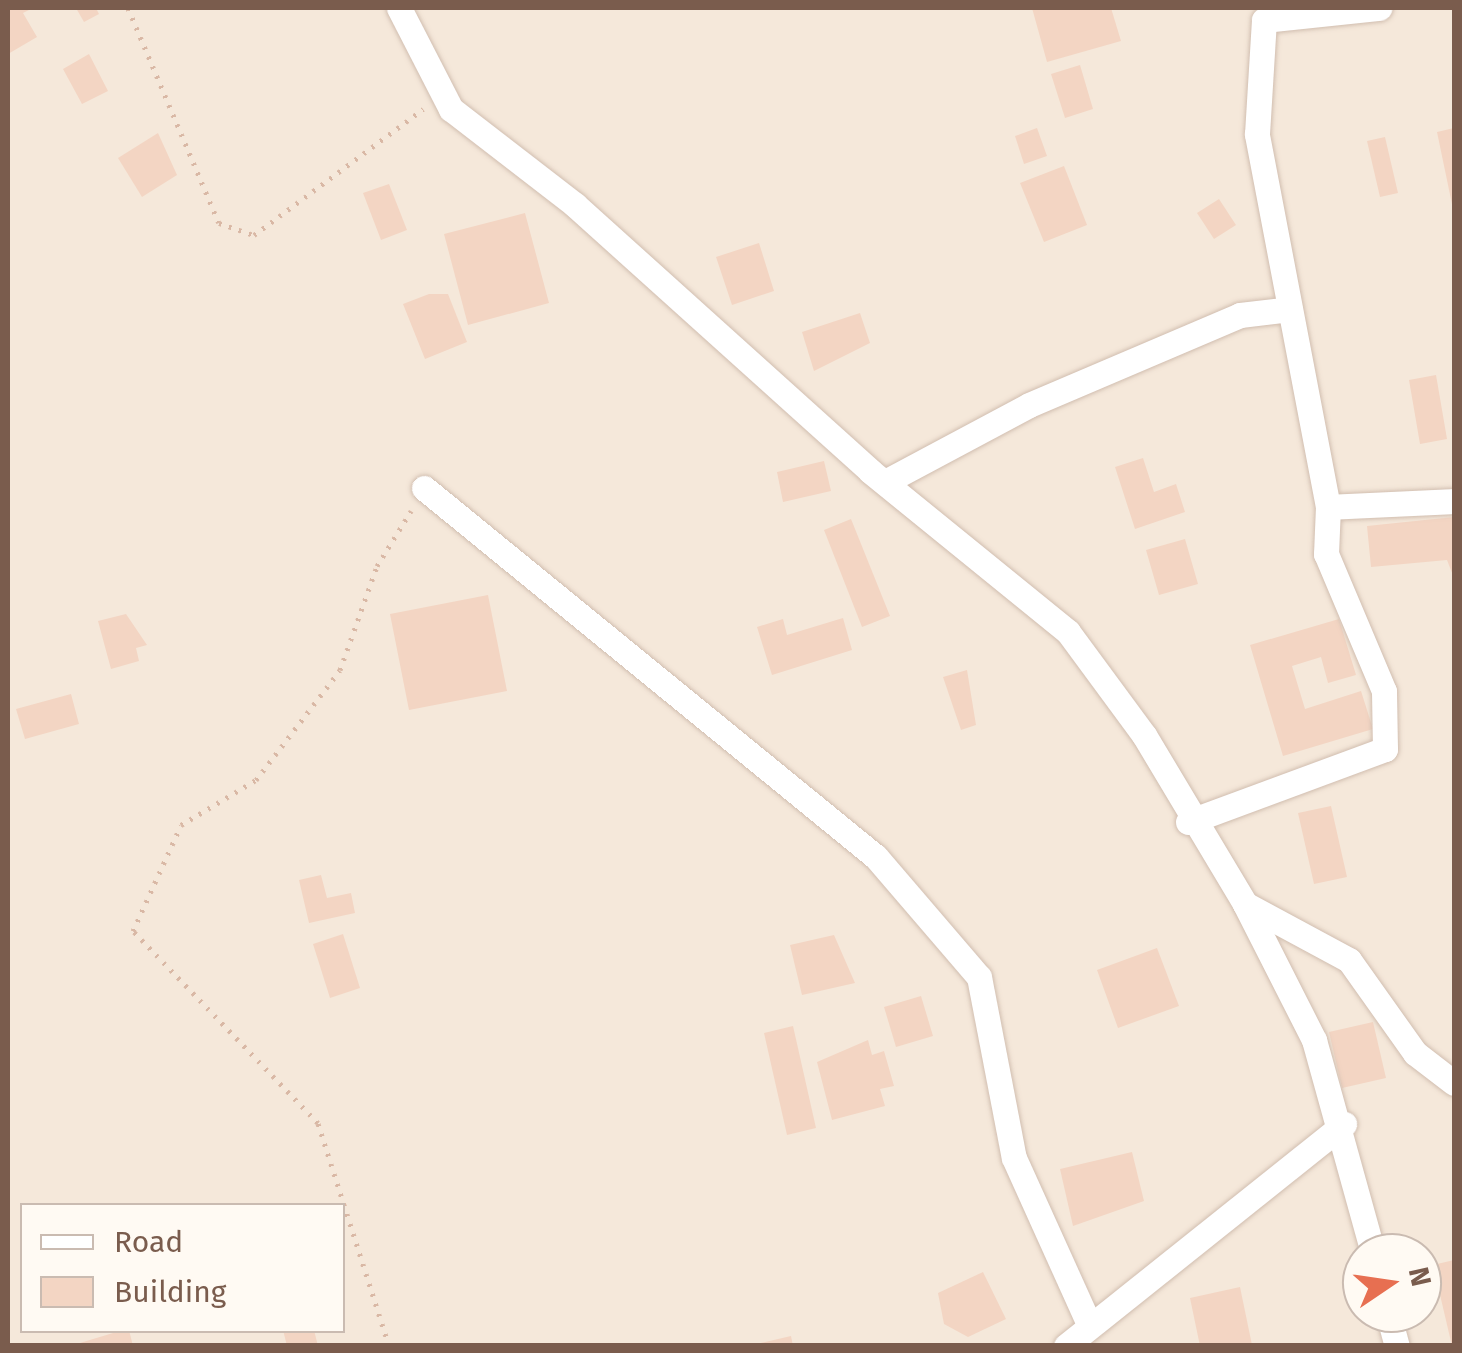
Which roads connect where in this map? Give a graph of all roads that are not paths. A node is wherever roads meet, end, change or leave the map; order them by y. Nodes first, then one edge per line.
1 (399, 8) edge
2 (1379, 8) edge
3 (1264, 14) edge
4 (1290, 309) junction
5 (884, 482) junction
6 (424, 488) road end
7 (1454, 501) edge
8 (1328, 506) junction
9 (1188, 822) junction
10 (1244, 904) junction
11 (1454, 1083) edge
12 (1344, 1124) junction
13 (1369, 1233) edge
14 (1089, 1324) junction
15 (1066, 1346) edge

1 - 5 street
2 - 3 street
3 - 4 street
4 - 5 street
4 - 8 street
5 - 9 street
6 - 14 street
7 - 8 street
8 - 9 street
9 - 10 street
10 - 11 street
10 - 12 street
12 - 13 street
12 - 14 street
14 - 15 street

